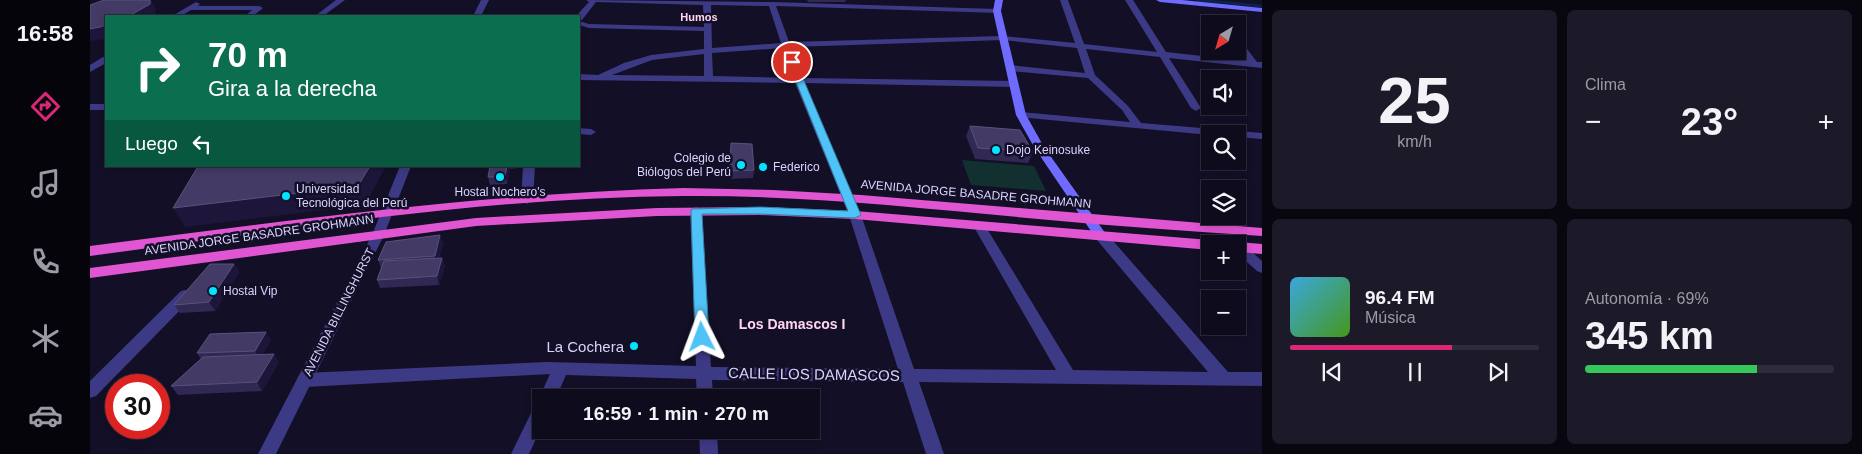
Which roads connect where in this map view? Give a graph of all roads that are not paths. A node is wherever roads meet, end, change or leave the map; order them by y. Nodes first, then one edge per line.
1 (200, 0) edge
2 (341, 0) edge
3 (485, 0) edge
4 (590, 0) edge
5 (594, 0) edge
6 (999, 0) edge
7 (1064, 0) edge
8 (1128, 0) edge
9 (1160, 0) edge
10 (707, 2) junction
11 (772, 4) junction
12 (190, 8) junction
13 (1262, 10) edge
14 (997, 11) junction
15 (178, 15) edge
16 (249, 15) edge
17 (321, 15) edge
18 (478, 15) edge
19 (580, 17) edge
20 (580, 24) edge
21 (708, 29) junction
22 (1003, 38) junction
23 (786, 45) junction
24 (1080, 46) junction
25 (708, 51) junction
26 (1246, 51) edge
27 (1162, 55) junction
28 (105, 60) edge
29 (1258, 65) edge
30 (1010, 68) junction
31 (90, 69) edge
32 (1091, 76) junction
33 (580, 78) edge
34 (598, 78) junction
35 (709, 79) junction
36 (798, 80) junction
37 (1014, 84) junction
38 (90, 107) edge
39 (105, 107) edge
40 (1196, 108) dead end
41 (1021, 115) junction
42 (1138, 126) junction
43 (580, 131) edge
44 (1201, 131) edge
45 (591, 132) dead end
46 (1246, 135) edge
47 (1262, 136) edge
48 (406, 167) edge
49 (529, 167) edge
50 (849, 197) junction
51 (527, 200) junction
52 (696, 211) junction
53 (385, 214) junction
54 (855, 215) junction
55 (1090, 220) junction
56 (980, 226) junction
57 (248, 231) junction
58 (1262, 232) edge
59 (378, 235) junction
60 (1102, 237) junction
61 (1201, 244) edge
62 (1246, 248) edge
63 (1262, 249) edge
64 (90, 252) edge
65 (1246, 254) edge
66 (226, 255) junction
67 (1262, 268) edge
68 (90, 273) edge
69 (561, 369) junction
70 (704, 373) junction
71 (910, 375) junction
72 (1068, 376) junction
73 (1223, 378) junction
74 (1262, 379) edge
75 (306, 380) junction
76 (551, 389) edge
77 (705, 389) edge
78 (90, 390) edge
79 (532, 429) edge
80 (708, 439) edge
81 (267, 454) edge
82 (520, 454) edge
83 (709, 454) edge
84 (935, 454) edge

1 - 12 street
2 - 17 street
3 - 18 street
4 - 5 street
5 - 10 street
5 - 19 street
6 - 14 main road
7 - 24 street
8 - 27 street
9 - 13 main road
10 - 11 street
10 - 21 street
11 - 14 street
11 - 23 street
12 - 15 street
12 - 16 street
14 - 22 main road
20 - 21 street
21 - 25 street
22 - 23 street
22 - 24 street
22 - 30 main road
23 - 25 street
23 - 36 street
24 - 27 street
24 - 32 street
25 - 34 street
25 - 35 street
26 - 29 street
27 - 29 street
27 - 40 street
28 - 31 street
30 - 32 street
30 - 37 main road
32 - 42 street
33 - 34 street
34 - 35 street
35 - 36 street
36 - 37 street
36 - 50 street
37 - 41 main road
38 - 39 street
41 - 42 street
41 - 55 main road
42 - 44 street
43 - 45 street
46 - 47 street
48 - 53 street, AVENIDA BILLINGHURST
49 - 51 street
50 - 51 highway, AVENIDA JORGE BASADRE GROHMANN
50 - 54 street
50 - 55 highway, AVENIDA JORGE BASADRE GROHMANN
51 - 53 highway, AVENIDA JORGE BASADRE GROHMANN
52 - 54 highway, AVENIDA JORGE BASADRE GROHMANN
52 - 59 highway, AVENIDA JORGE BASADRE GROHMANN
52 - 70 street
53 - 57 highway, AVENIDA JORGE BASADRE GROHMANN
53 - 59 street, AVENIDA BILLINGHURST
54 - 56 highway, AVENIDA JORGE BASADRE GROHMANN
54 - 71 street
55 - 58 highway, AVENIDA JORGE BASADRE GROHMANN
55 - 60 main road
56 - 60 highway, AVENIDA JORGE BASADRE GROHMANN
56 - 72 street
57 - 64 highway, AVENIDA JORGE BASADRE GROHMANN
57 - 66 highway
59 - 66 highway, AVENIDA JORGE BASADRE GROHMANN
59 - 75 street, AVENIDA BILLINGHURST
60 - 61 highway, AVENIDA JORGE BASADRE GROHMANN
60 - 73 street
62 - 63 highway
65 - 67 street
66 - 68 highway, AVENIDA JORGE BASADRE GROHMANN
66 - 78 street
69 - 70 street, CALLE LOS DAMASCOS
69 - 75 street, CALLE LOS DAMASCOS
69 - 76 street
70 - 71 street, CALLE LOS DAMASCOS
70 - 77 street
71 - 72 street, CALLE LOS DAMASCOS
71 - 84 street
72 - 73 street, CALLE LOS DAMASCOS
73 - 74 street, CALLE LOS DAMASCOS
75 - 81 street, AVENIDA BILLINGHURST
79 - 82 street
80 - 83 street

